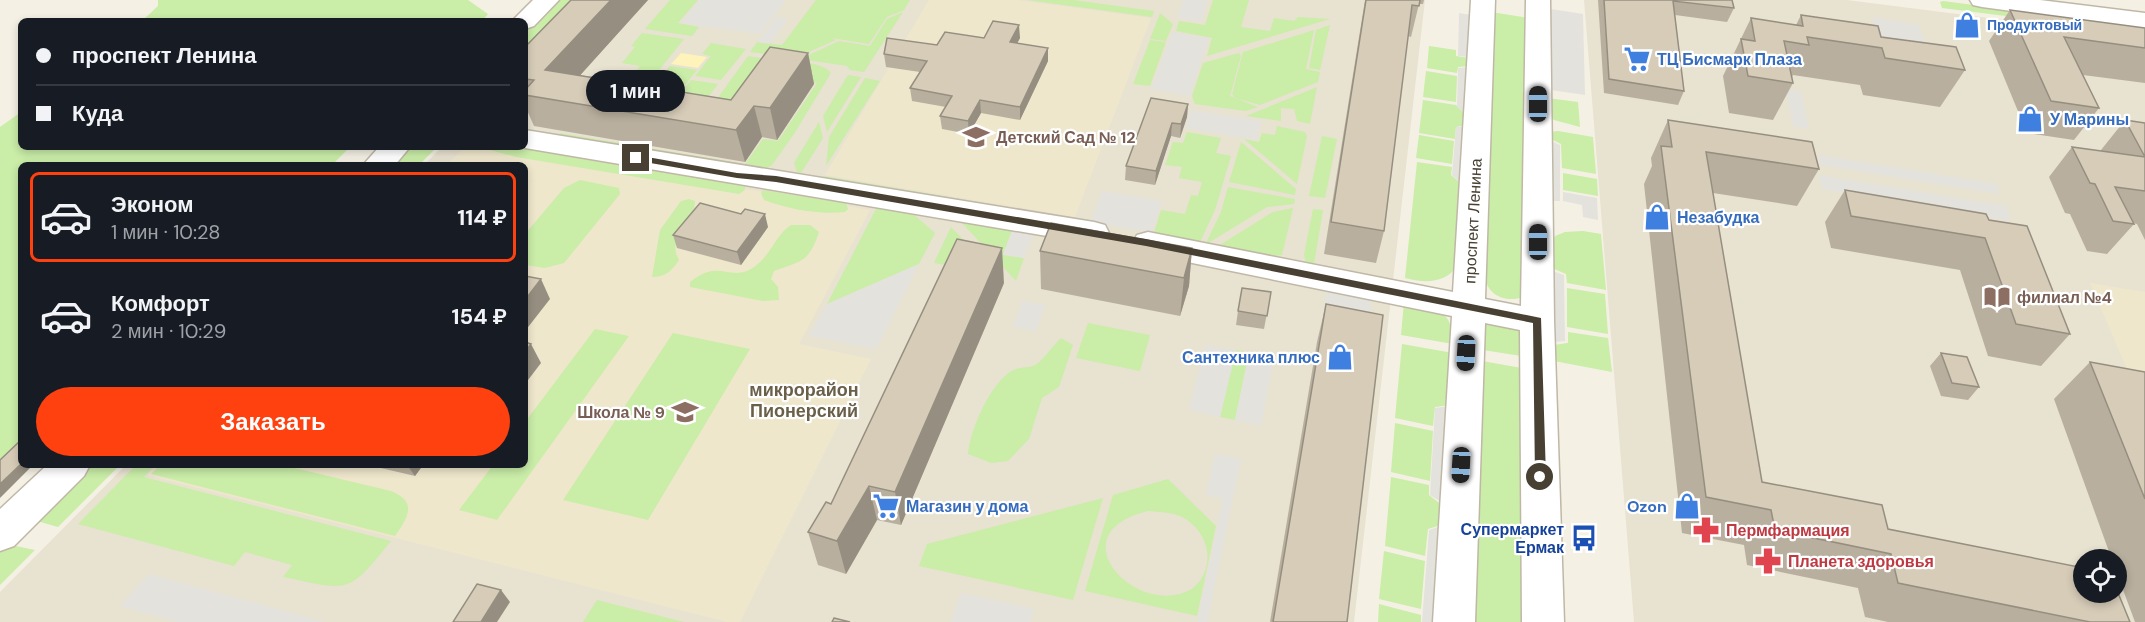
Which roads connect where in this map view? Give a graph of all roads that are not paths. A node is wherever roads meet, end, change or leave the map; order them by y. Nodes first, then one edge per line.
1 (547, 0) edge
2 (1483, 0) edge
3 (1538, 0) edge
4 (1982, 0) edge
5 (528, 18) edge
6 (2145, 21) edge
7 (528, 140) edge
8 (393, 150) edge
9 (381, 162) edge
10 (1469, 307) junction
11 (1538, 321) junction
12 (68, 468) edge
13 (0, 534) edge
14 (1454, 622) edge
15 (1543, 622) edge

1 - 5 street
2 - 10 street, проспект Ленина
3 - 11 street
4 - 6 street
7 - 10 street
8 - 9 street
10 - 11 street
10 - 14 street, проспект Ленина
11 - 15 street
12 - 13 street

